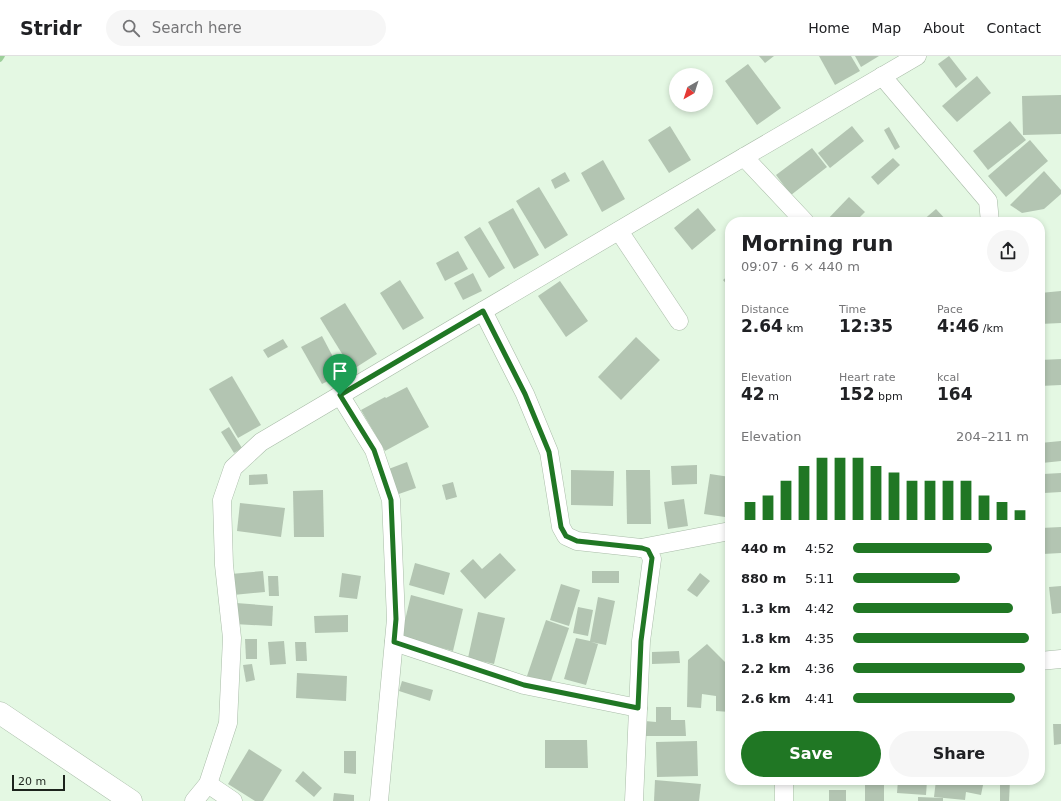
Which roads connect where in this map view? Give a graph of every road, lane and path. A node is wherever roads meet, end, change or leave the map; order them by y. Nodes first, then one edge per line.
1 (917, 56) edge
2 (882, 76) junction
3 (744, 157) junction
4 (799, 217) edge
5 (990, 217) edge
6 (618, 231) junction
7 (483, 311) junction
8 (680, 321) dead end
9 (340, 395) junction
10 (725, 532) edge
11 (642, 548) junction
12 (394, 642) junction
13 (1061, 659) edge
14 (1045, 661) edge
15 (638, 708) junction
16 (0, 713) edge
17 (208, 784) junction
18 (784, 785) edge
19 (131, 801) edge
20 (194, 801) edge
21 (234, 801) edge
22 (379, 801) edge
23 (634, 801) edge
24 (784, 801) edge

1 - 2 street
2 - 3 street
2 - 5 street
3 - 4 street
3 - 6 street
6 - 7 street
6 - 8 street
7 - 9 street
7 - 11 street
9 - 12 street
9 - 17 street
10 - 11 street
11 - 15 street
12 - 15 street
12 - 22 street
13 - 14 street
15 - 23 street
16 - 19 street
17 - 20 street
17 - 21 street
18 - 24 street

